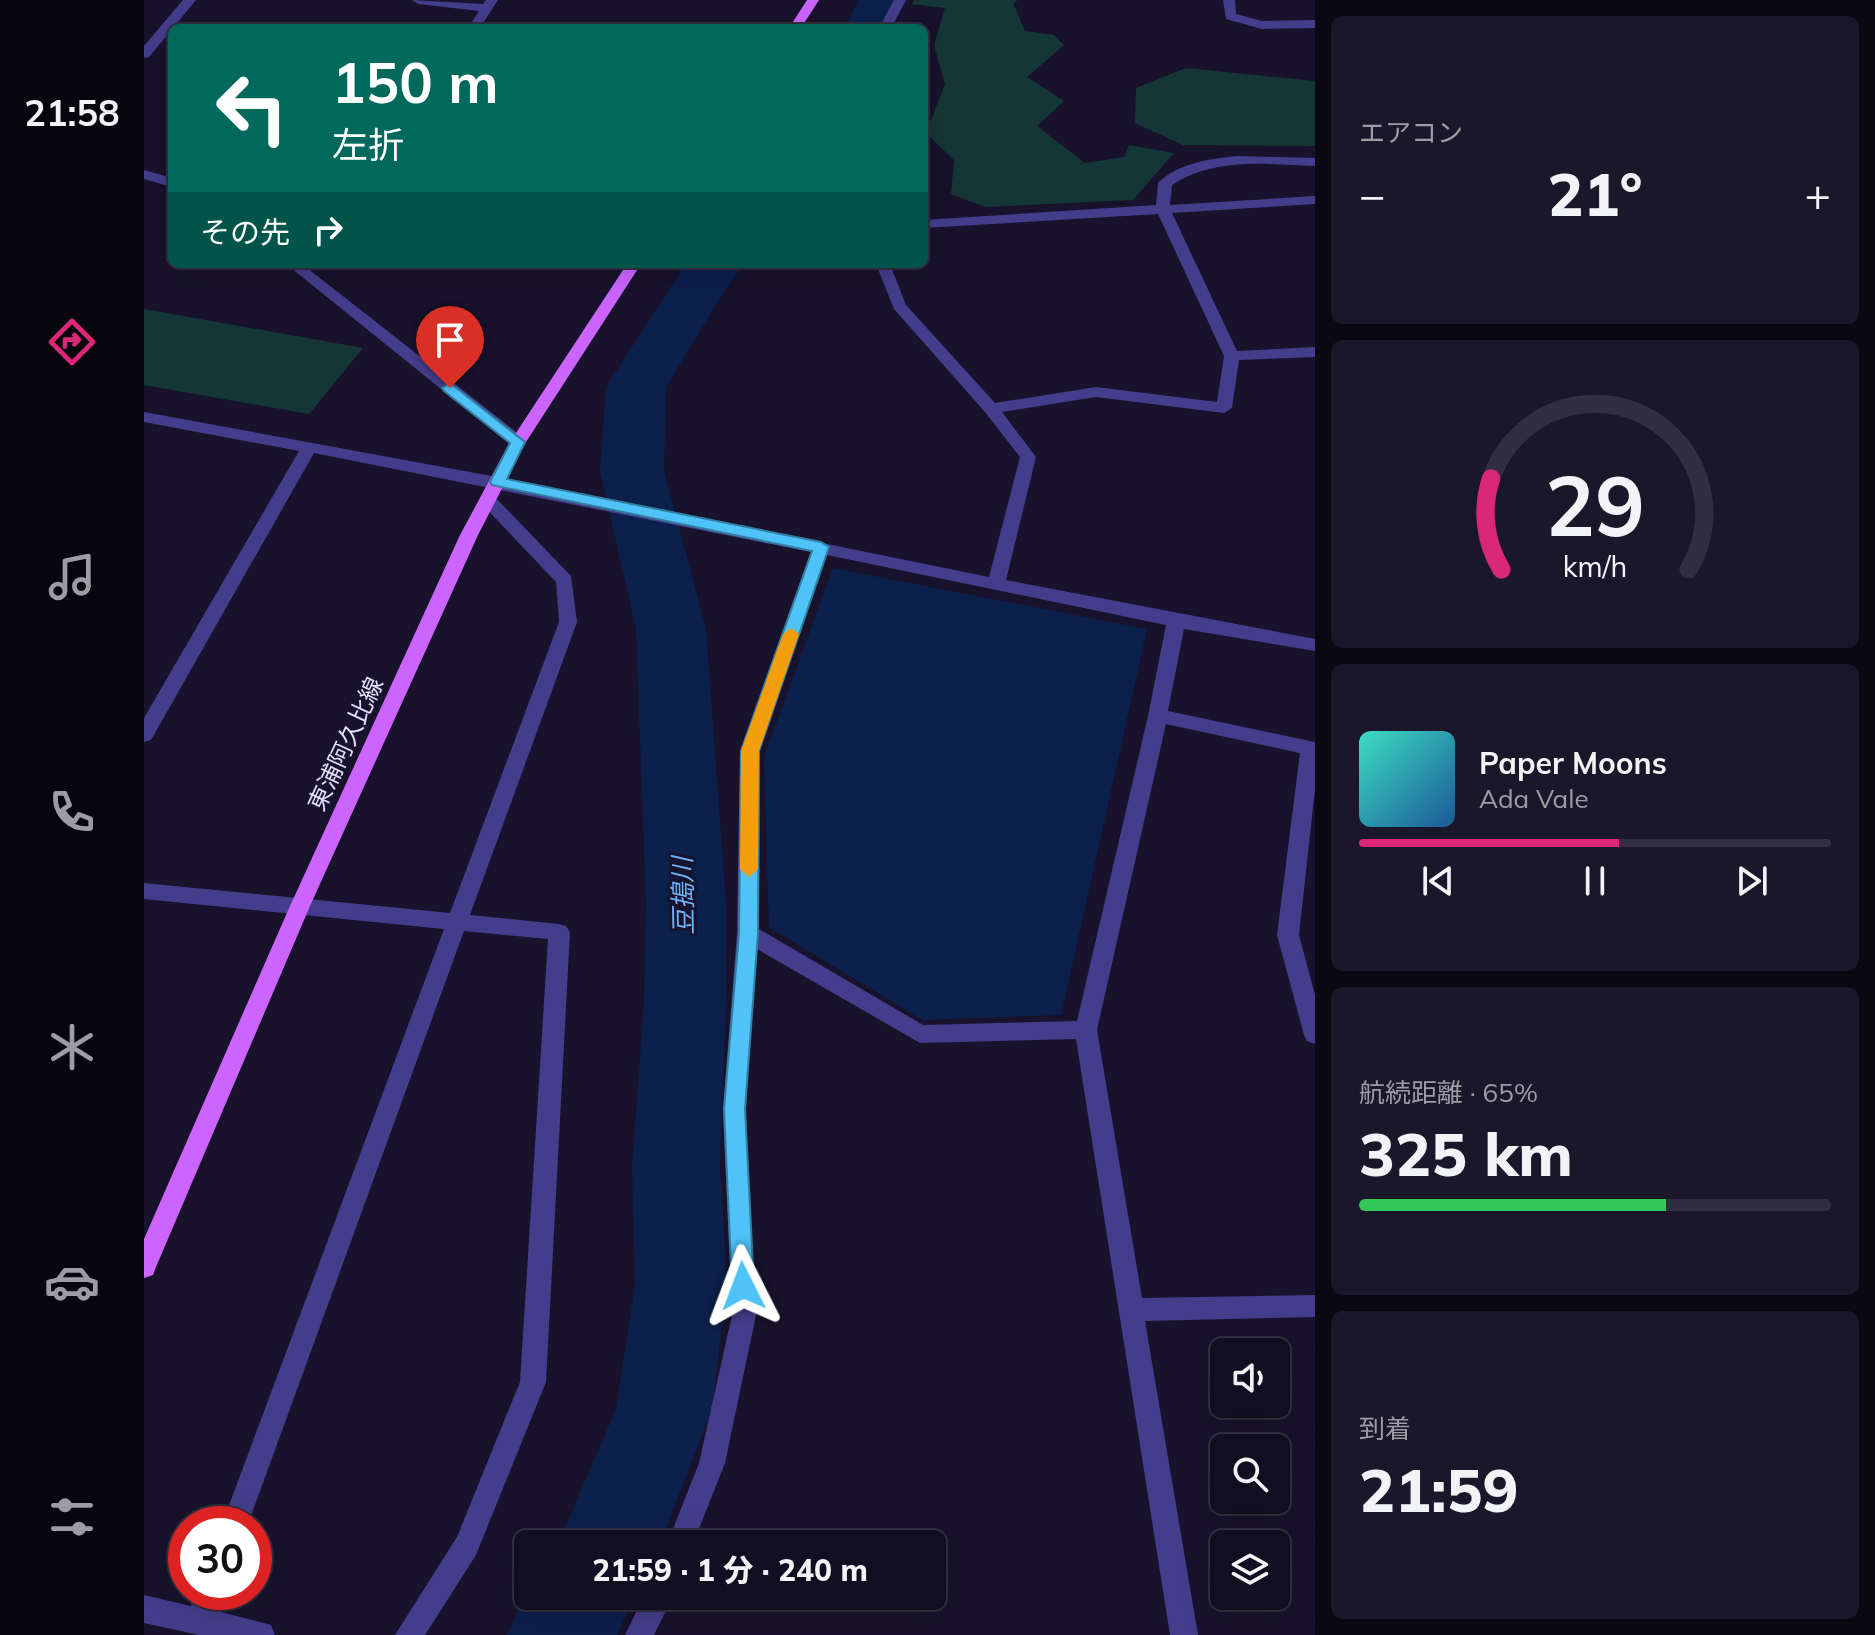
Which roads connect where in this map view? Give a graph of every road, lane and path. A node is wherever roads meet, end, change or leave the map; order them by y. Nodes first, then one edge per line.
1 (190, 0) edge
2 (418, 0) edge
3 (813, 0) edge
4 (900, 0) edge
5 (1229, 0) edge
6 (490, 4) edge
7 (170, 24) edge
8 (477, 24) edge
9 (798, 24) edge
10 (887, 24) edge
11 (1315, 24) edge
12 (168, 26) edge
13 (144, 54) edge
14 (1315, 162) edge
15 (144, 174) edge
16 (168, 182) edge
17 (1315, 200) edge
18 (1163, 209) junction
19 (928, 224) edge
20 (298, 268) edge
21 (320, 268) edge
22 (631, 268) edge
23 (885, 268) edge
24 (313, 279) junction
25 (1315, 352) edge
26 (1232, 356) junction
27 (991, 409) junction
28 (147, 421) edge
29 (518, 442) junction
30 (309, 447) junction
31 (500, 489) junction
32 (821, 547) junction
33 (996, 584) junction
34 (1176, 621) junction
35 (1315, 645) edge
36 (1158, 716) junction
37 (144, 735) edge
38 (1313, 748) edge
39 (144, 891) edge
40 (300, 906) junction
41 (456, 920) junction
42 (748, 933) junction
43 (1086, 1030) junction
44 (1315, 1035) edge
45 (144, 1267) edge
46 (1315, 1306) edge
47 (1130, 1310) junction
48 (242, 1506) edge
49 (686, 1530) edge
50 (144, 1609) edge
51 (204, 1610) edge
52 (652, 1610) edge
53 (200, 1620) junction
54 (261, 1635) edge
55 (409, 1635) edge
56 (639, 1635) edge
57 (1184, 1635) edge

1 - 7 street
2 - 6 street
3 - 9 main road
4 - 10 street
5 - 11 street
6 - 8 street
12 - 13 street
14 - 18 street
15 - 16 street
17 - 18 street
18 - 19 street
18 - 26 street
20 - 24 street
21 - 24 street
22 - 29 main road, 東浦阿久比線
23 - 27 street
24 - 29 street
25 - 26 street
26 - 27 street
27 - 33 street
28 - 30 street
29 - 31 main road, 東浦阿久比線
30 - 31 street
30 - 37 street
31 - 32 street
31 - 40 main road, 東浦阿久比線
31 - 41 street
32 - 33 street
32 - 42 street
33 - 34 street
34 - 35 street
34 - 36 street
36 - 38 street
36 - 43 street
38 - 44 street
39 - 40 street
40 - 41 street
40 - 45 main road, 東浦阿久比線
41 - 48 street
41 - 55 street
42 - 43 street
42 - 49 street
43 - 47 street
46 - 47 street
47 - 57 street
50 - 53 street
51 - 53 street
52 - 56 street
53 - 54 street

